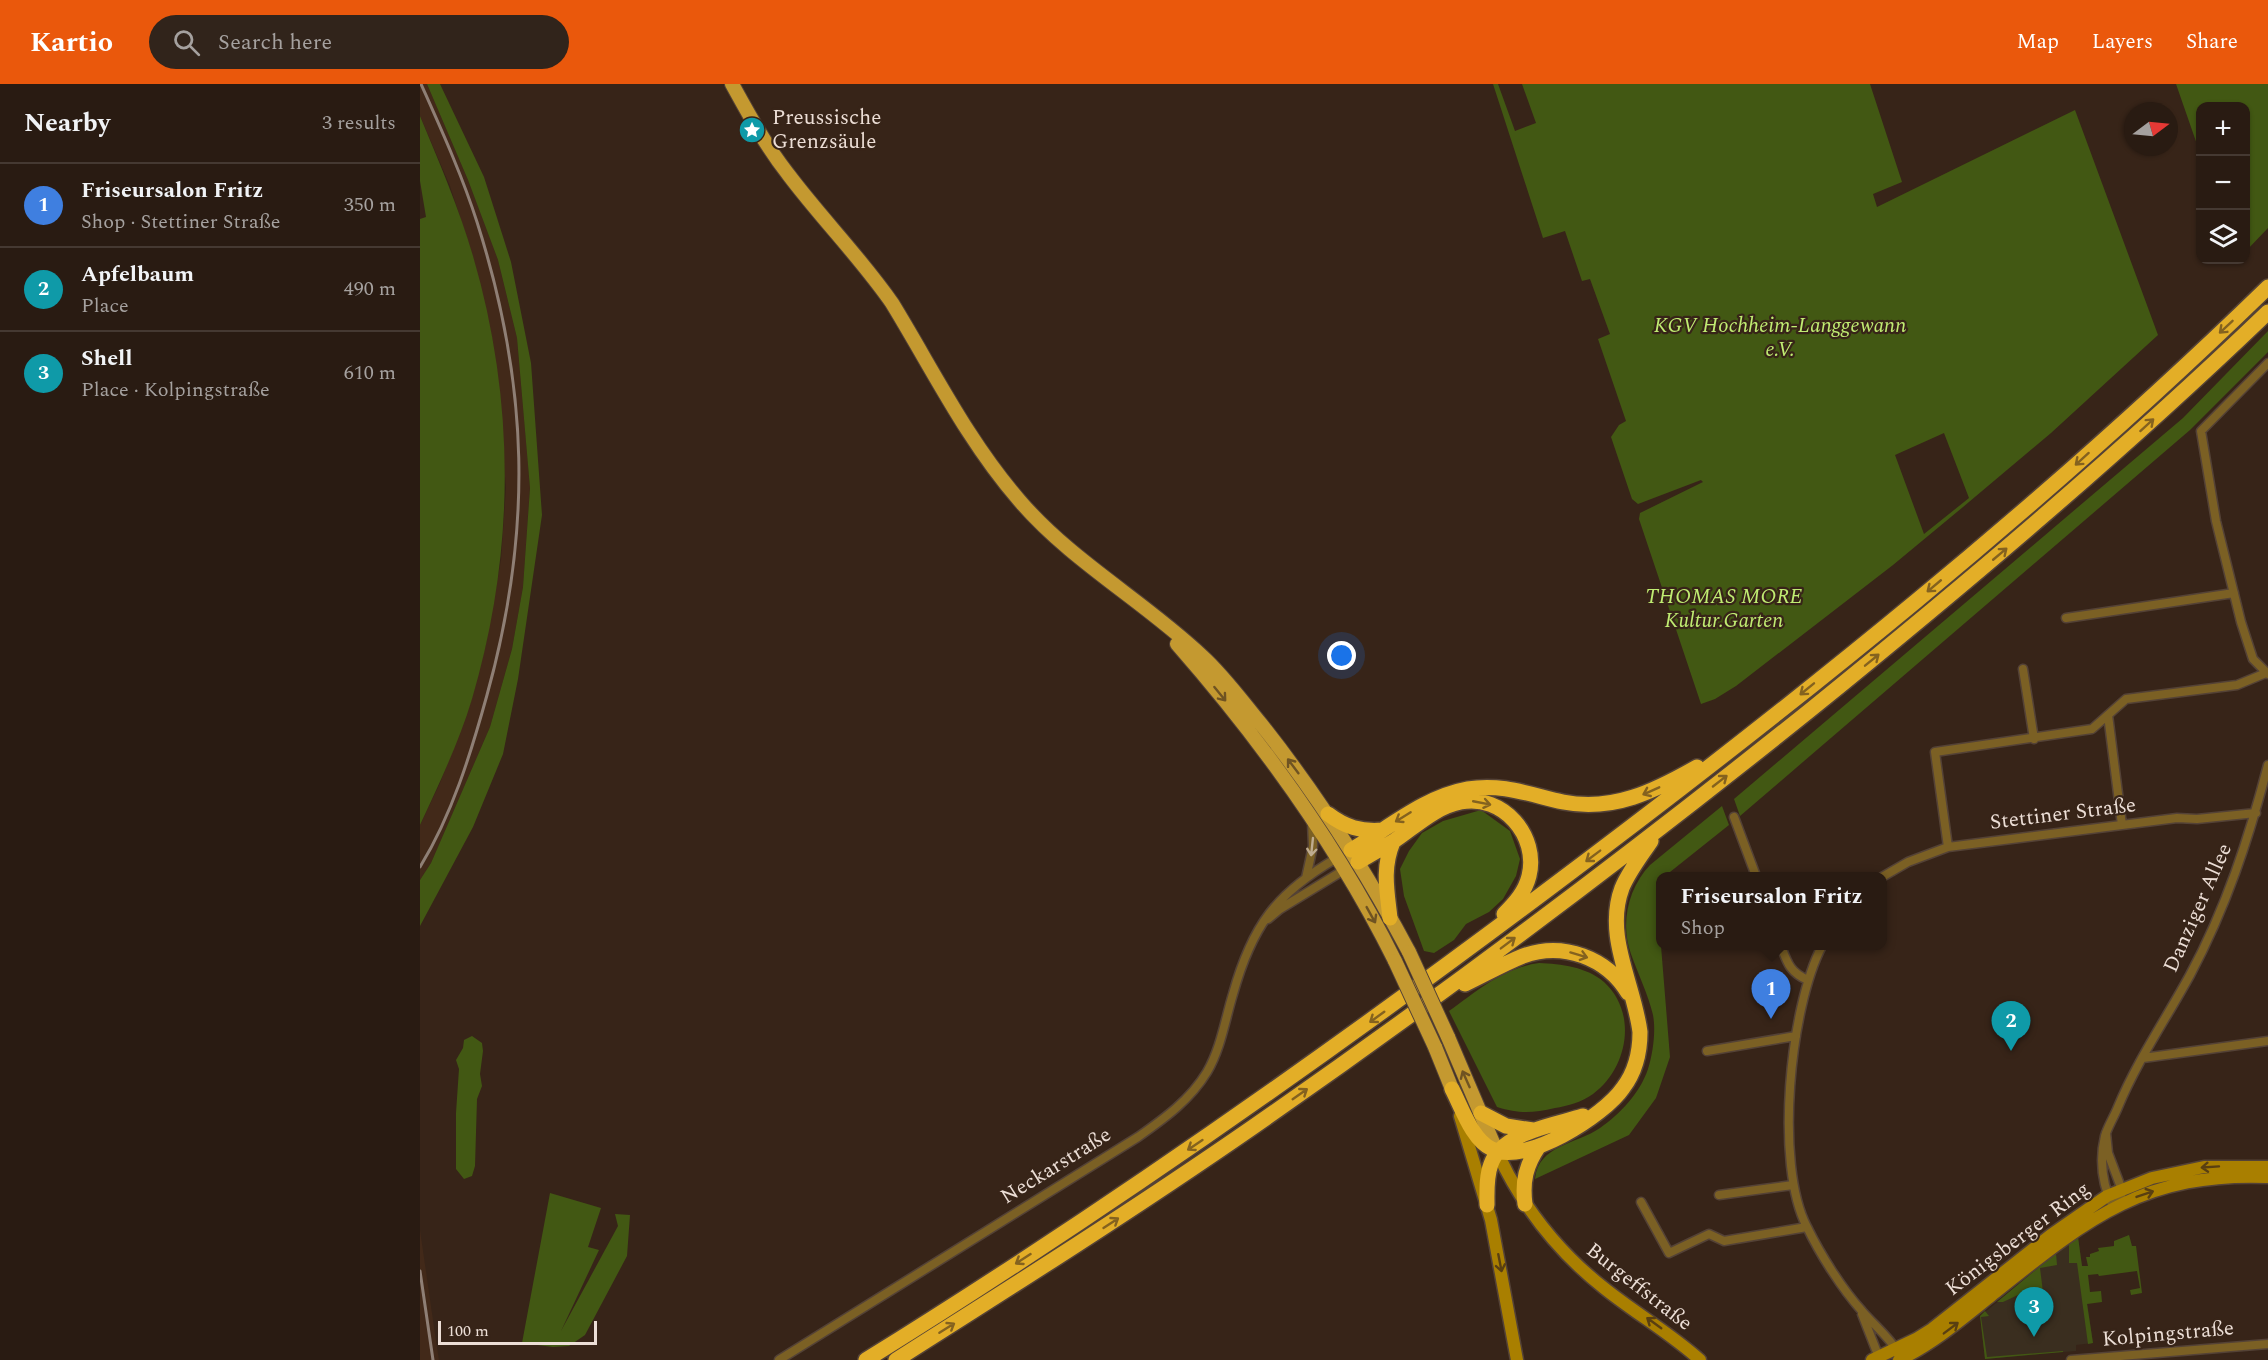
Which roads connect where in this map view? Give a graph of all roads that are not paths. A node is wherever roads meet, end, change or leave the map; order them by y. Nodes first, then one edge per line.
1 (732, 84) edge
2 (2268, 287) edge
3 (2268, 312) edge
4 (2268, 363) edge
5 (2234, 593) junction
6 (1152, 616) junction
7 (2066, 618) dead end
8 (2023, 669) dead end
9 (2267, 674) edge
10 (2108, 715) junction
11 (2034, 739) junction
12 (1739, 744) junction
13 (2268, 765) edge
14 (2256, 813) junction
15 (1328, 814) junction
16 (1311, 817) junction
17 (1734, 817) dead end
18 (2122, 825) junction
19 (1657, 831) junction
20 (1388, 836) junction
21 (1948, 847) junction
22 (1355, 856) junction
23 (1341, 864) junction
24 (1755, 872) edge
25 (1887, 874) edge
26 (1306, 878) junction
27 (1390, 918) junction
28 (1261, 925) junction
29 (1475, 944) junction
30 (1783, 950) edge
31 (1820, 950) edge
32 (1808, 980) junction
33 (1427, 1003) junction
34 (1635, 1008) junction
35 (1796, 1036) junction
36 (2268, 1041) edge
37 (1707, 1051) dead end
38 (2143, 1058) junction
39 (1452, 1089) junction
40 (1605, 1107) junction
41 (1481, 1113) junction
42 (1533, 1130) junction
43 (2106, 1133) junction
44 (1539, 1146) junction
45 (1497, 1152) junction
46 (2268, 1167) edge
47 (2268, 1177) edge
48 (1793, 1185) junction
49 (2122, 1190) junction
50 (1719, 1195) dead end
51 (2110, 1201) junction
52 (1641, 1202) dead end
53 (1525, 1204) junction
54 (1487, 1206) junction
55 (1807, 1227) junction
56 (1861, 1310) junction
57 (2268, 1344) edge
58 (1900, 1357) edge
59 (1877, 1359) edge
60 (779, 1360) edge
61 (866, 1360) edge
62 (897, 1360) edge
63 (1517, 1360) edge
64 (1700, 1360) edge
65 (2071, 1360) edge

1 - 6 main road
2 -> 12 highway
19 -> 3 highway
4 - 5 street
5 - 7 street
5 - 9 street
15 -> 6 main road
6 -> 16 main road
8 - 11 street
9 - 10 street
10 - 11 street
10 - 18 street
11 - 21 street
12 -> 20 highway
12 -> 29 highway
13 - 14 street, Danziger Allee
14 - 18 street, Stettiner Straße
14 - 38 street, Danziger Allee
15 - 20 highway
15 - 22 main road
16 - 23 main road
16 -> 26 street
17 - 24 street
18 - 21 street, Stettiner Straße
33 -> 19 highway
19 - 34 highway
20 - 22 highway
20 - 27 highway
20 -> 29 highway
21 - 25 street, Stettiner Straße
22 - 23 main road
22 - 27 main road
23 - 26 street, Neckarstraße
23 - 28 street, Neckarstraße
23 -> 39 main road, bridge
26 - 28 street, Neckarstraße
41 -> 27 main road, bridge
28 - 60 street, Neckarstraße
29 -> 61 highway
30 - 32 street
31 - 32 street
32 - 35 street
33 -> 34 highway
62 -> 33 highway
34 - 40 highway
35 - 37 street
35 - 48 street
36 - 38 street
38 - 43 street, Danziger Allee
39 - 45 highway
39 - 54 main road
40 - 42 highway
40 - 44 highway
41 - 42 highway
41 - 45 main road
42 - 45 highway
43 - 49 street
43 - 51 street, Danziger Allee
44 - 45 highway
44 - 53 highway
45 - 53 main road, Burgeffstraße
45 - 54 highway
46 -> 49 main road, Königsberger Ring
51 -> 47 main road, Königsberger Ring
48 - 50 street
48 - 55 street
49 - 51 main road, Königsberger Ring
51 - 58 main road, Königsberger Ring
52 - 55 street
64 -> 53 main road, Burgeffstraße
54 -> 63 main road
55 - 56 street
56 - 58 street
56 - 59 street
57 - 65 street, Kolpingstraße
58 - 59 main road, Königsberger Ring

